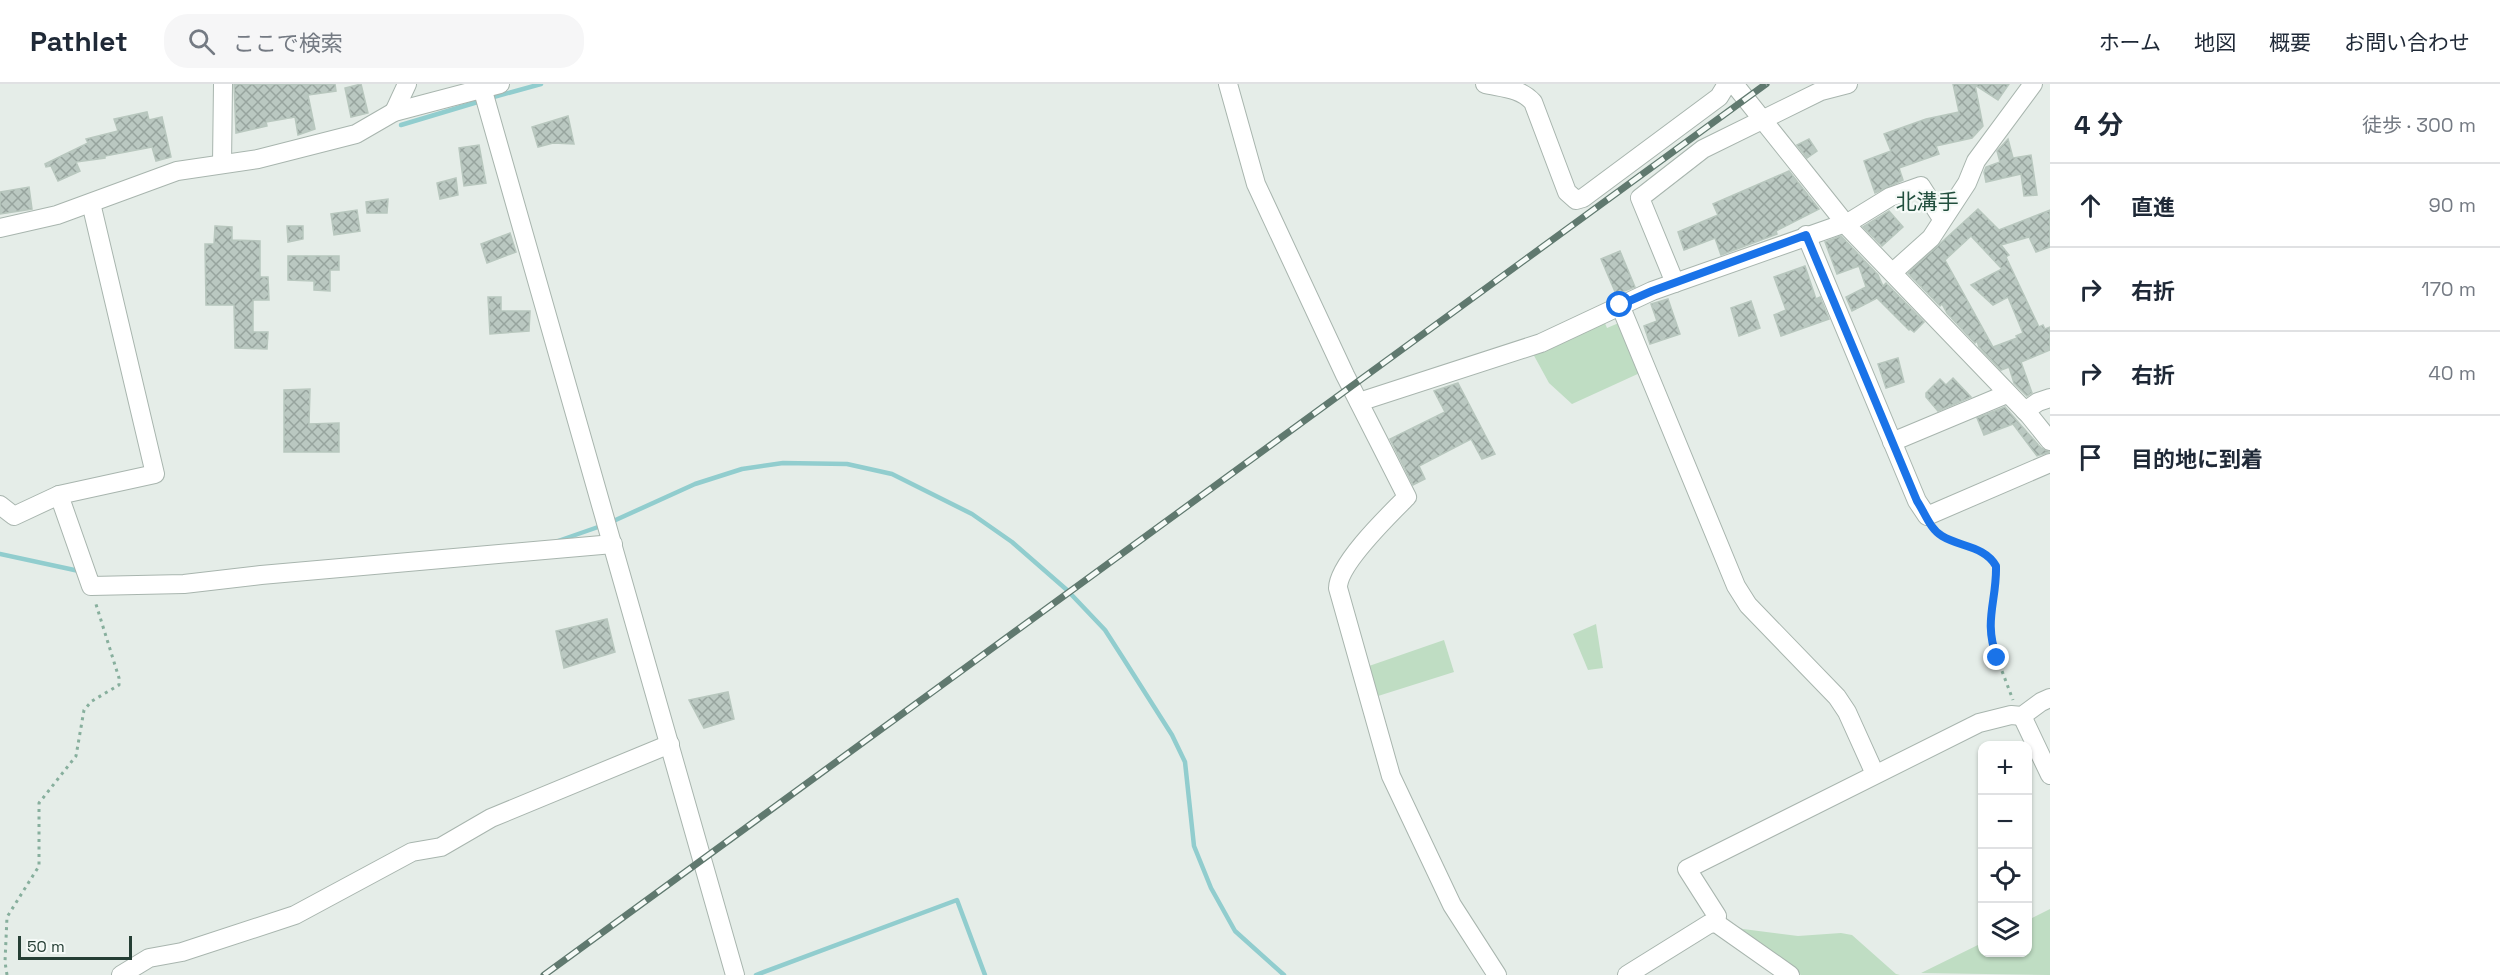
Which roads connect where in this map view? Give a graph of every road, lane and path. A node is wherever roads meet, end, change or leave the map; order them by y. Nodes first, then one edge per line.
1 (223, 84) edge
2 (407, 84) edge
3 (1228, 84) edge
4 (1485, 84) edge
5 (1727, 84) edge
6 (1734, 84) edge
7 (1848, 84) edge
8 (2033, 84) edge
9 (486, 91) edge
10 (394, 112) junction
11 (1763, 119) junction
12 (222, 164) junction
13 (91, 203) junction
14 (1942, 219) junction
15 (1845, 223) junction
16 (0, 228) edge
17 (1806, 235) junction
18 (1893, 272) junction
19 (1675, 283) junction
20 (1620, 305) junction
21 (2005, 392) junction
22 (2050, 398) edge
23 (1359, 402) junction
24 (2025, 411) junction
25 (2050, 441) edge
26 (1892, 442) junction
27 (2050, 463) edge
28 (59, 495) junction
29 (0, 506) edge
30 (1927, 516) junction
31 (612, 540) junction
32 (91, 586) junction
33 (2050, 698) edge
34 (2020, 716) junction
35 (670, 744) junction
36 (1875, 774) junction
37 (2050, 775) edge
38 (1716, 923) junction
39 (7, 975) edge
40 (121, 975) edge
41 (735, 975) edge
42 (1497, 975) edge
43 (1627, 975) edge
44 (1790, 975) edge

1 - 12 street
2 - 10 street
3 - 23 street
4 - 5 street
6 - 11 street
7 - 11 street
8 - 14 street
9 - 10 street
9 - 31 street
10 - 12 street
11 - 15 street
11 - 19 street
12 - 13 street
13 - 16 street
13 - 28 street
14 - 15 street
14 - 18 street
15 - 17 street
15 - 18 street
17 - 19 street
17 - 26 street
18 - 21 street
19 - 20 street
20 - 23 street
20 - 36 street
21 - 24 street
21 - 26 street
22 - 24 street
23 - 42 street
24 - 25 street
26 - 30 street
27 - 30 street
28 - 29 street
28 - 32 street
30 - 34 path
31 - 32 street
31 - 35 street
32 - 39 path
33 - 34 street
34 - 36 street
34 - 37 street
35 - 40 street
35 - 41 street
36 - 38 street
38 - 43 street
38 - 44 street

